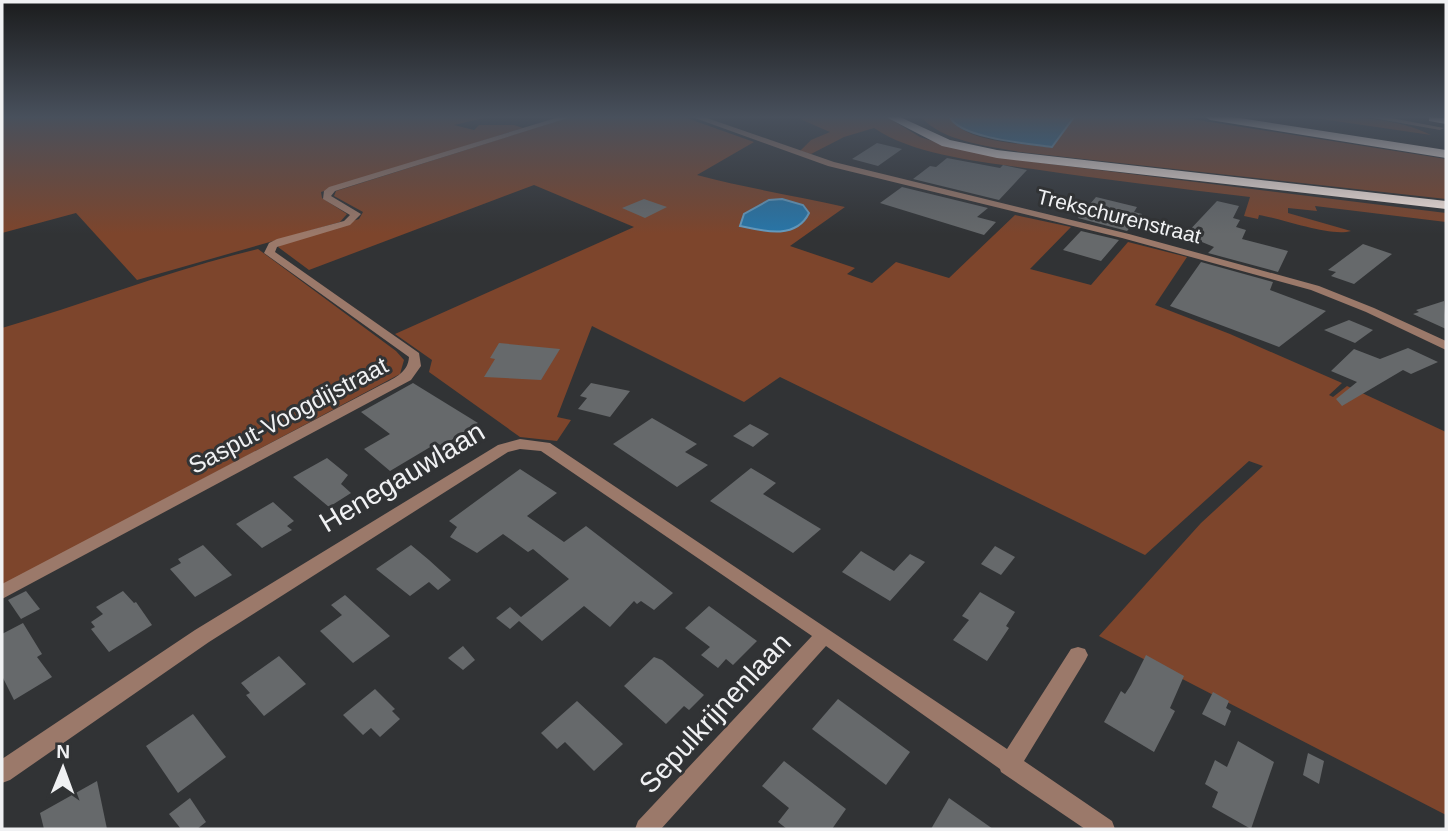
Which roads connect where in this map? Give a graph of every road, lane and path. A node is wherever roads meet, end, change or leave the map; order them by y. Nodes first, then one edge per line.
1 (445, 156) edge
2 (807, 156) edge
3 (1013, 156) edge
4 (1446, 205) edge
5 (1446, 346) edge
6 (2, 592) edge
7 (825, 635) junction
8 (1078, 656) dead end
9 (1009, 765) junction
10 (2, 772) edge
11 (646, 829) edge
12 (1104, 829) edge

1 - 6 street, Sasput-Voogdijstraat
2 - 5 street, Trekschurenstraat
3 - 4 highway
7 - 9 street, Henegauwlaan
7 - 10 street, Henegauwlaan
7 - 11 street, Sepulkrijnenlaan
8 - 9 street
9 - 12 street, Henegauwlaan

